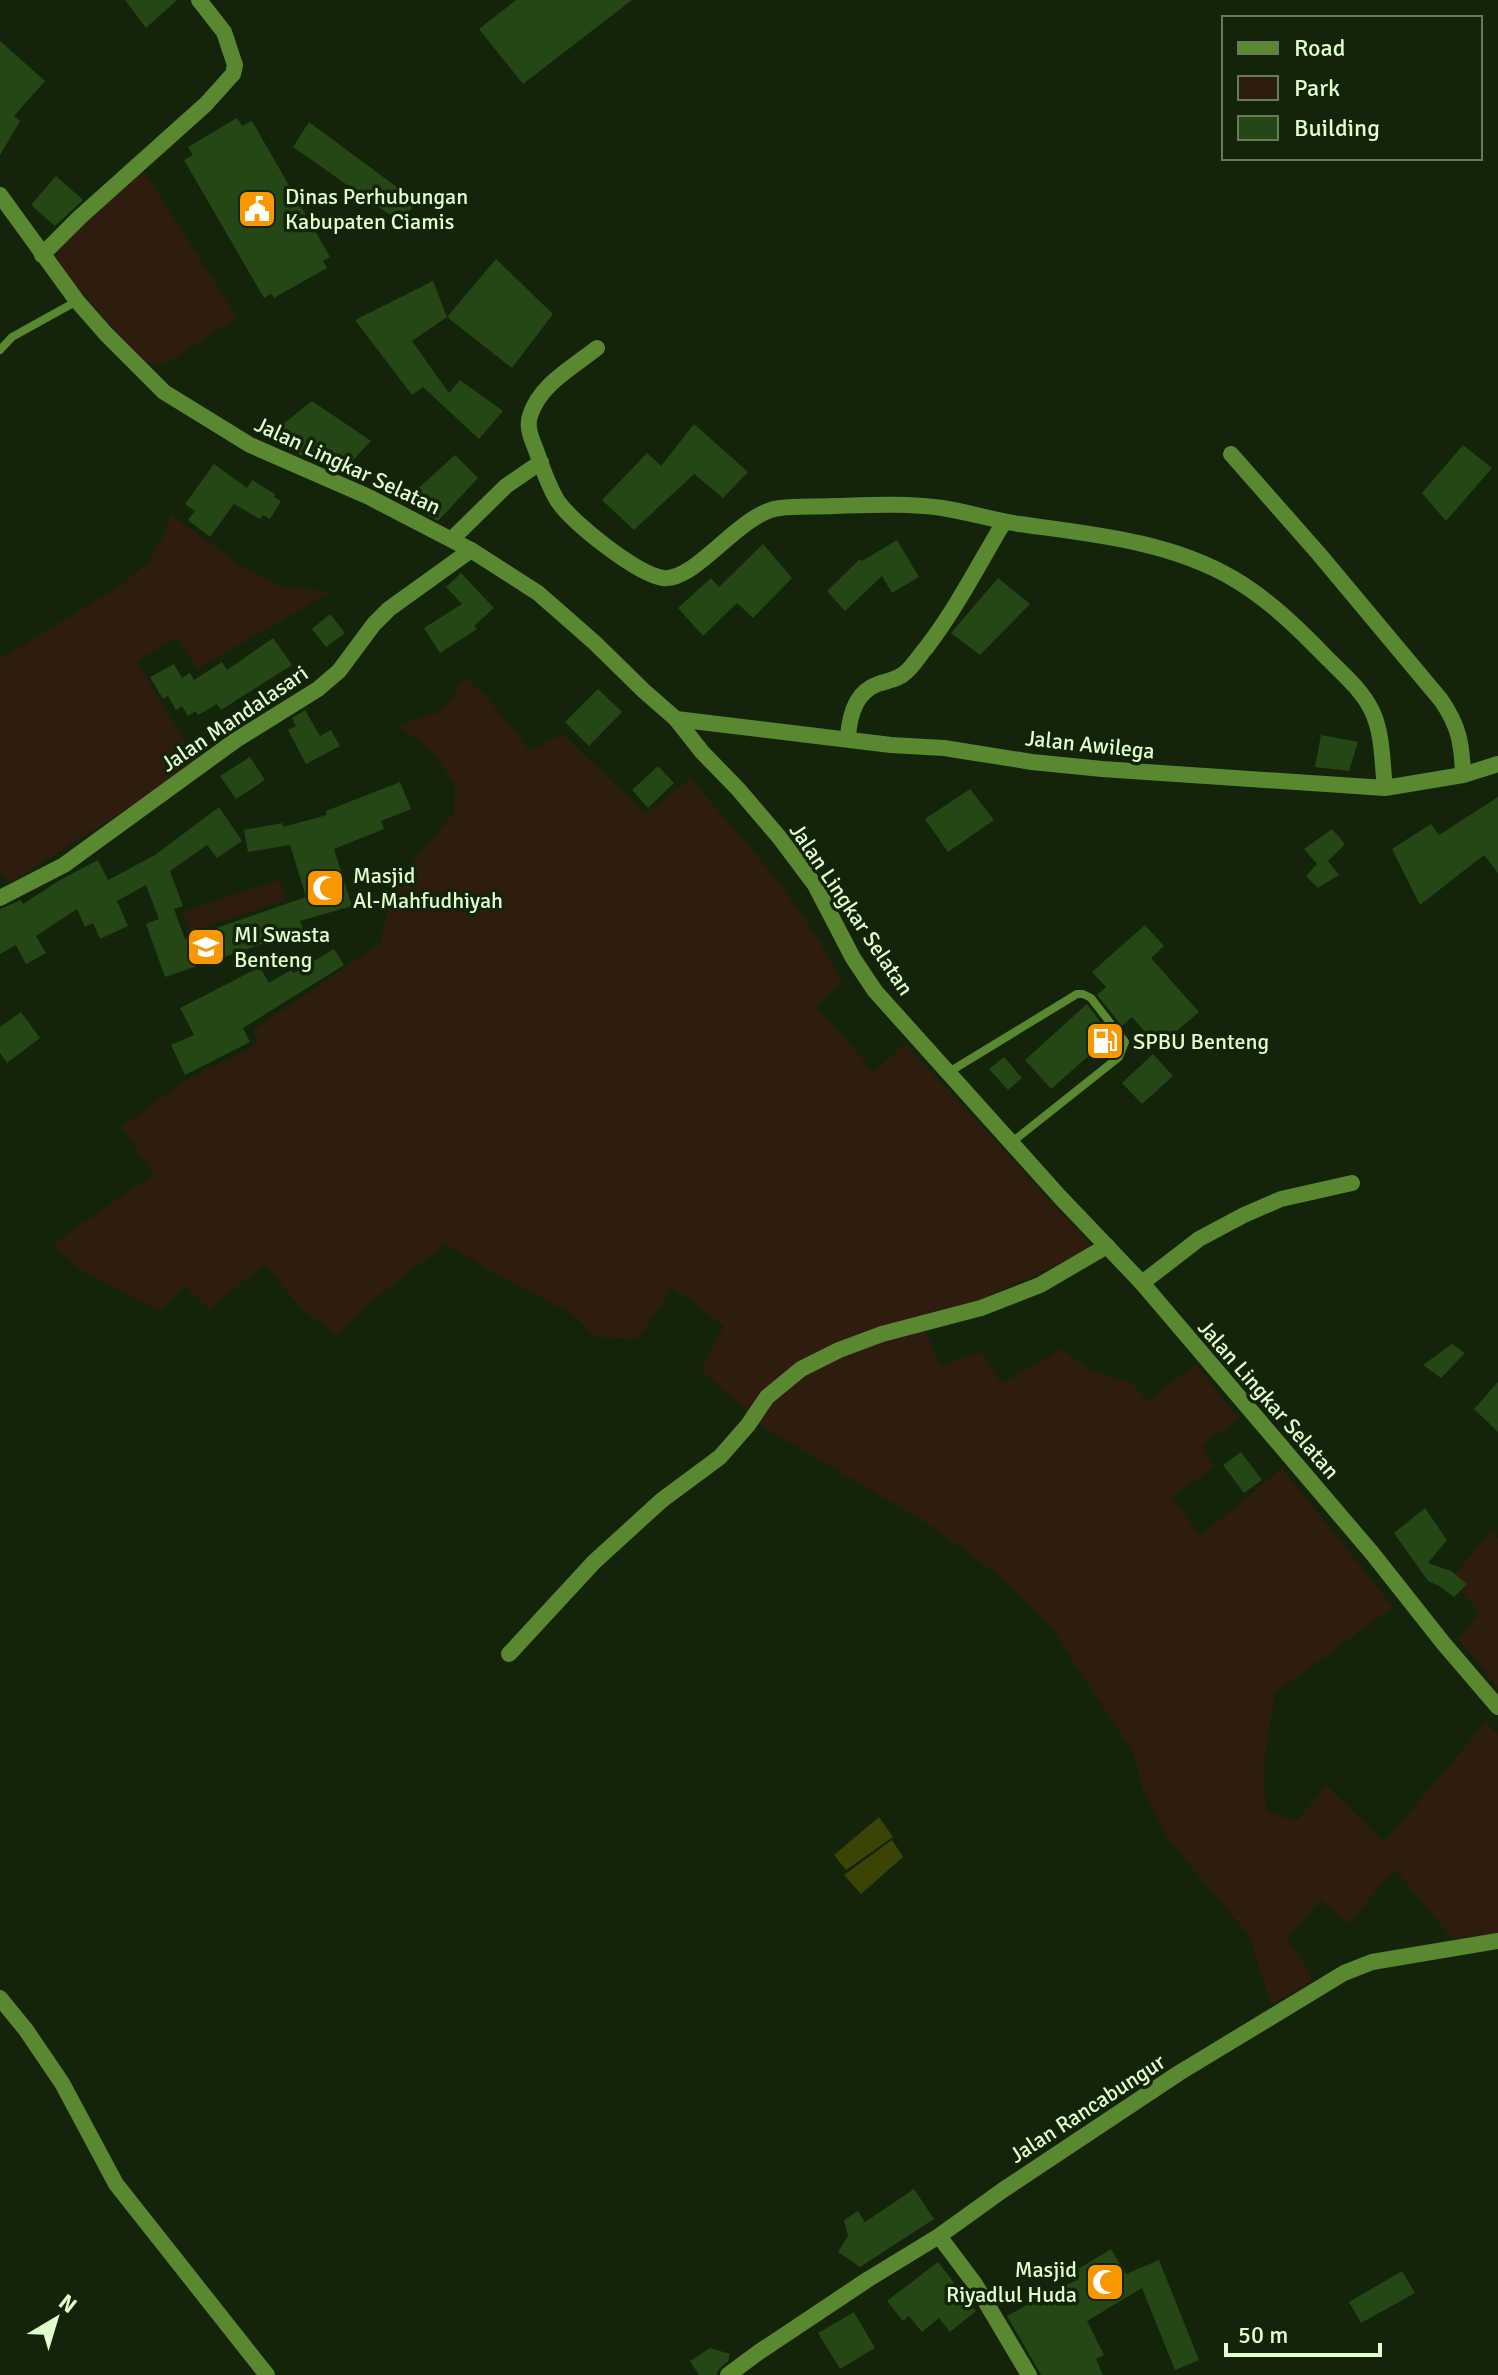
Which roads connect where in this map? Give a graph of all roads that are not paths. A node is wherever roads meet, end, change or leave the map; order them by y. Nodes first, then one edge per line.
1 (199, 0) edge
2 (0, 195) edge
3 (42, 255) junction
4 (77, 301) junction
5 (597, 348) dead end
6 (0, 350) edge
7 (1231, 454) dead end
8 (541, 462) junction
9 (1004, 522) junction
10 (452, 539) junction
11 (471, 550) junction
12 (676, 719) junction
13 (848, 739) junction
14 (1498, 764) edge
15 (1463, 775) junction
16 (1385, 788) junction
17 (0, 898) edge
18 (948, 1073) junction
19 (1012, 1142) junction
20 (1352, 1183) dead end
21 (1107, 1246) junction
22 (1142, 1283) junction
23 (509, 1654) dead end
24 (1498, 1707) edge
25 (1498, 1941) edge
26 (0, 1998) edge
27 (939, 2236) junction
28 (267, 2375) edge
29 (728, 2375) edge
30 (1029, 2375) edge

1 - 3 street
2 - 3 street, Jalan Lingkar Selatan
3 - 4 street, Jalan Lingkar Selatan
4 - 6 lane
4 - 10 street, Jalan Lingkar Selatan
5 - 8 street
7 - 15 street
8 - 9 street
8 - 10 street
9 - 13 street
9 - 16 street
10 - 11 street, Jalan Lingkar Selatan
11 - 12 street, Jalan Lingkar Selatan
11 - 17 street, Jalan Mandalasari
12 - 13 street, Jalan Awilega
12 - 18 street, Jalan Lingkar Selatan
13 - 16 street, Jalan Awilega
14 - 15 street, Jalan Awilega
15 - 16 street, Jalan Awilega
18 - 19 street, Jalan Lingkar Selatan
18 - 19 lane
19 - 21 street, Jalan Lingkar Selatan
20 - 22 street
21 - 22 street, Jalan Lingkar Selatan
21 - 23 street
22 - 24 street, Jalan Lingkar Selatan
25 - 27 street, Jalan Rancabungur
26 - 28 street
27 - 29 street, Jalan Rancabungur
27 - 30 street

